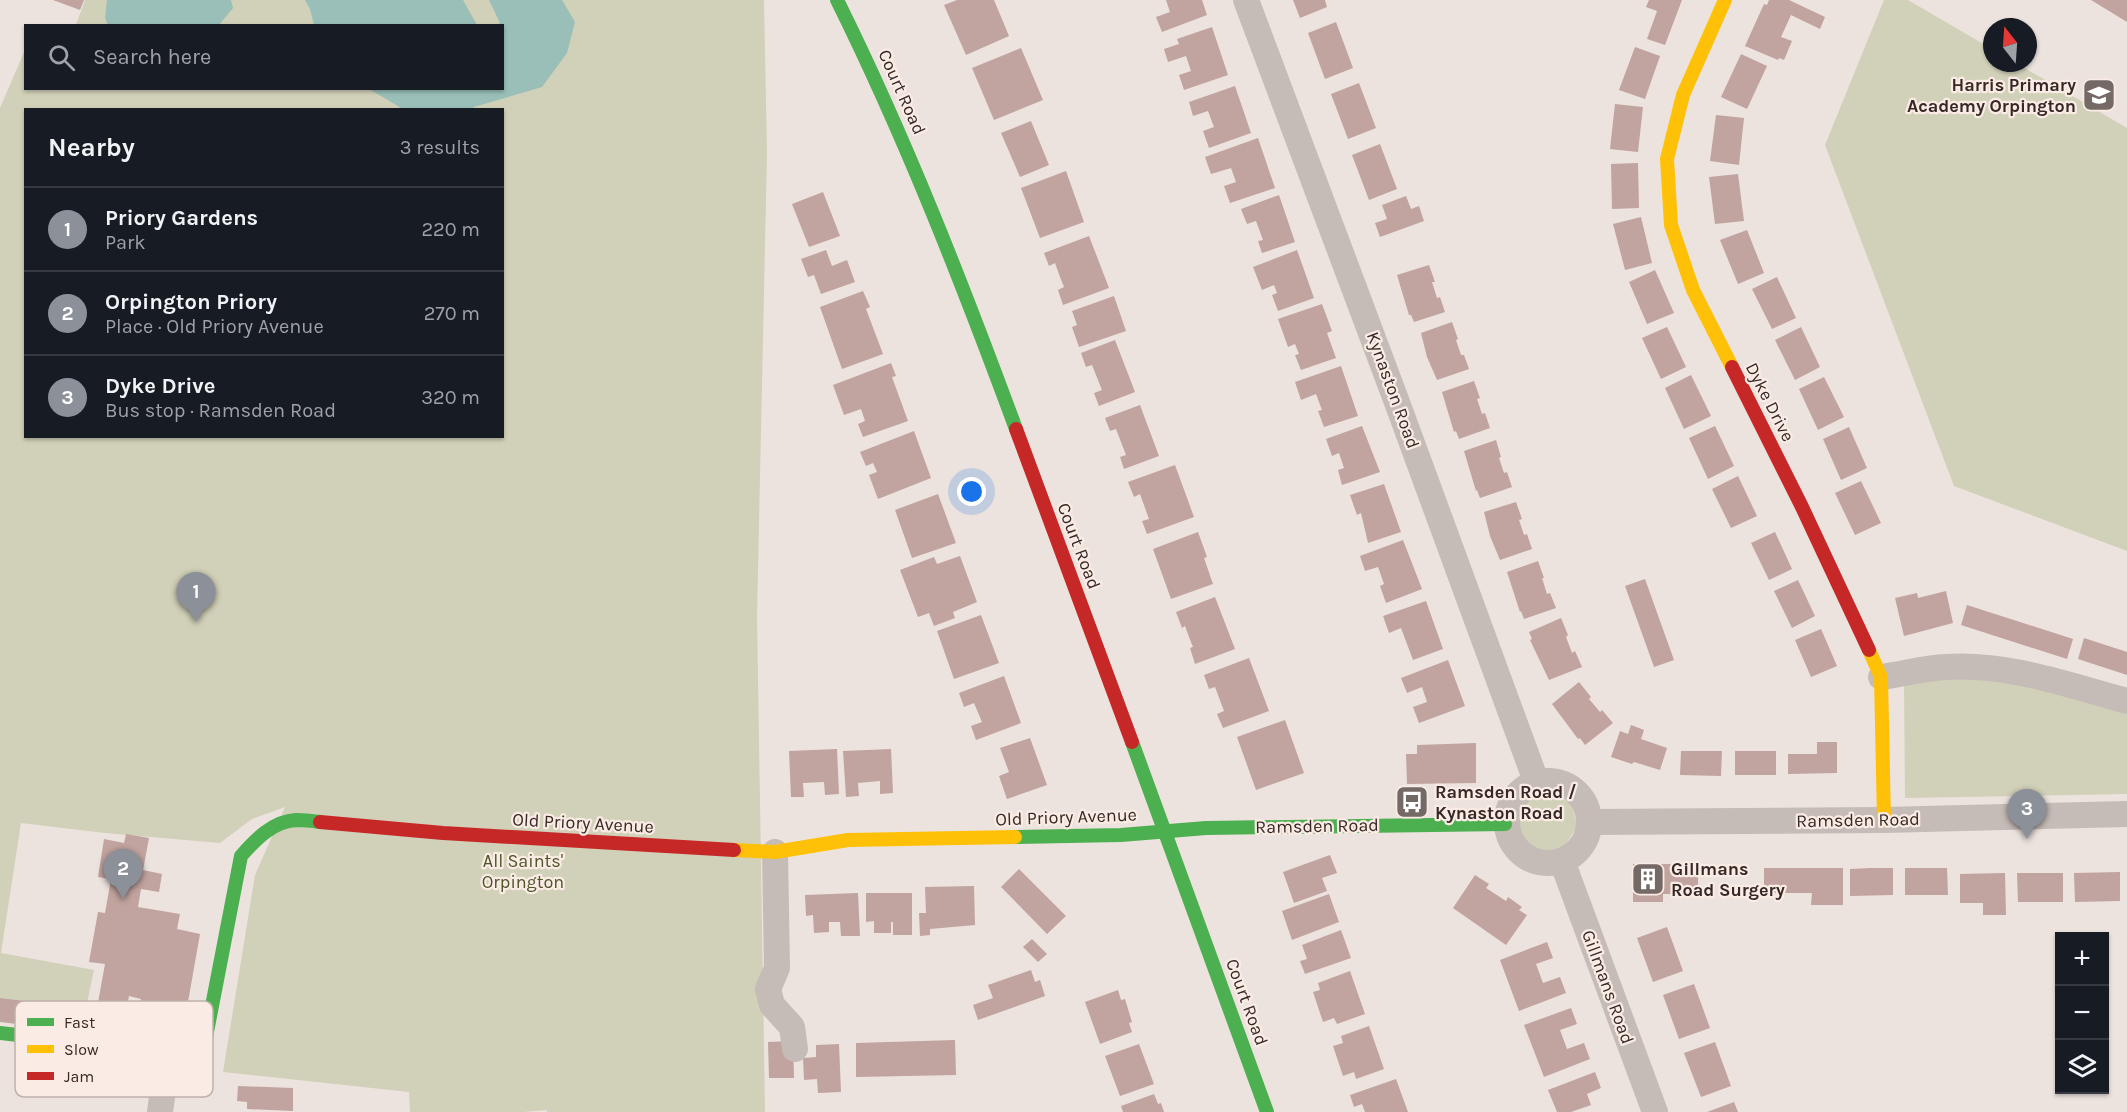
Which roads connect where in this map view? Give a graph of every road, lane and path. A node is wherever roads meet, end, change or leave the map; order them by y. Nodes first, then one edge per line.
1 (837, 0) edge
2 (1246, 0) edge
3 (1725, 0) edge
4 (1881, 677) junction
5 (2127, 701) edge
6 (1536, 781) junction
7 (2127, 814) edge
8 (1884, 820) junction
9 (1590, 822) junction
10 (1505, 824) junction
11 (1166, 831) junction
12 (775, 852) junction
13 (1562, 861) junction
14 (213, 1001) edge
15 (0, 1033) edge
16 (15, 1035) edge
17 (795, 1049) dead end
18 (162, 1097) edge
19 (160, 1112) edge
20 (1267, 1112) edge
21 (1655, 1112) edge

1 - 11 street, Court Road
2 - 6 street, Kynaston Road
3 - 4 street, Dyke Drive
4 - 5 street
4 - 8 street, Dyke Drive
6 - 9 street
6 - 10 street
7 - 8 street, Ramsden Road
8 - 9 street, Ramsden Road
9 - 13 street
10 - 11 street, Ramsden Road
10 - 13 street
11 - 12 street, Old Priory Avenue
11 - 20 street, Court Road
12 - 14 street, Old Priory Avenue
12 - 17 street
13 - 21 street, Gillmans Road
15 - 16 street
18 - 19 street

